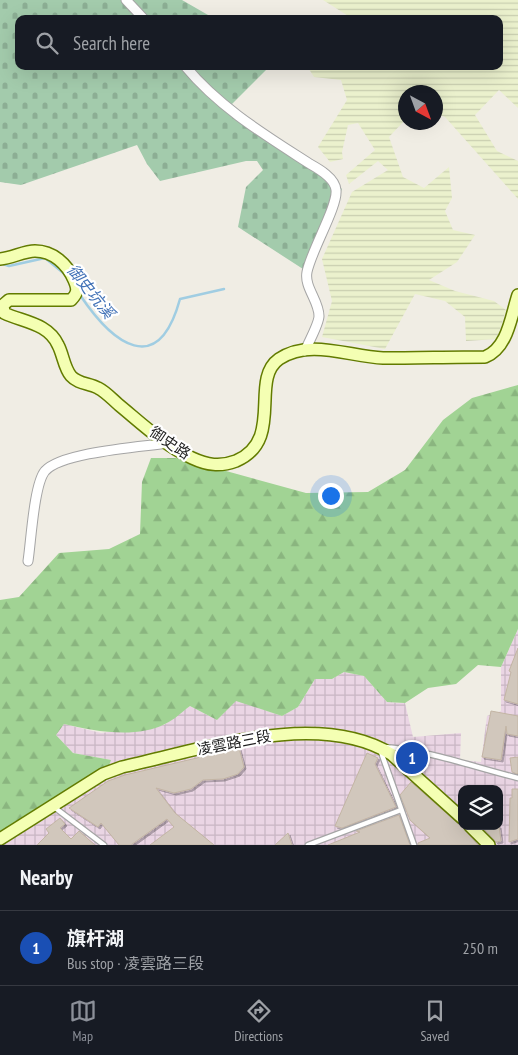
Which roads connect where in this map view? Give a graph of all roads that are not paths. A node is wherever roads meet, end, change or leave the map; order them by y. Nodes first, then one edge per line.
1 (126, 0) edge
2 (140, 15) edge
3 (188, 70) edge
4 (0, 259) edge
5 (518, 295) edge
6 (305, 351) junction
7 (168, 442) junction
8 (28, 561) dead end
9 (378, 746) junction
10 (518, 778) edge
11 (54, 807) junction
12 (402, 810) junction
13 (458, 814) edge
14 (474, 830) edge
15 (0, 839) edge
16 (104, 845) edge
17 (308, 845) edge
18 (414, 845) edge
19 (488, 845) edge

1 - 2 street
3 - 6 street
4 - 7 street, 御史路
5 - 6 street, 御史路
6 - 7 street, 御史路
7 - 8 street
9 - 10 lane
9 - 11 street, 凌雲路三段
9 - 12 lane
9 - 13 street, 凌雲路三段
11 - 15 street, 凌雲路三段
11 - 16 lane
12 - 17 lane
12 - 18 lane
14 - 19 street

